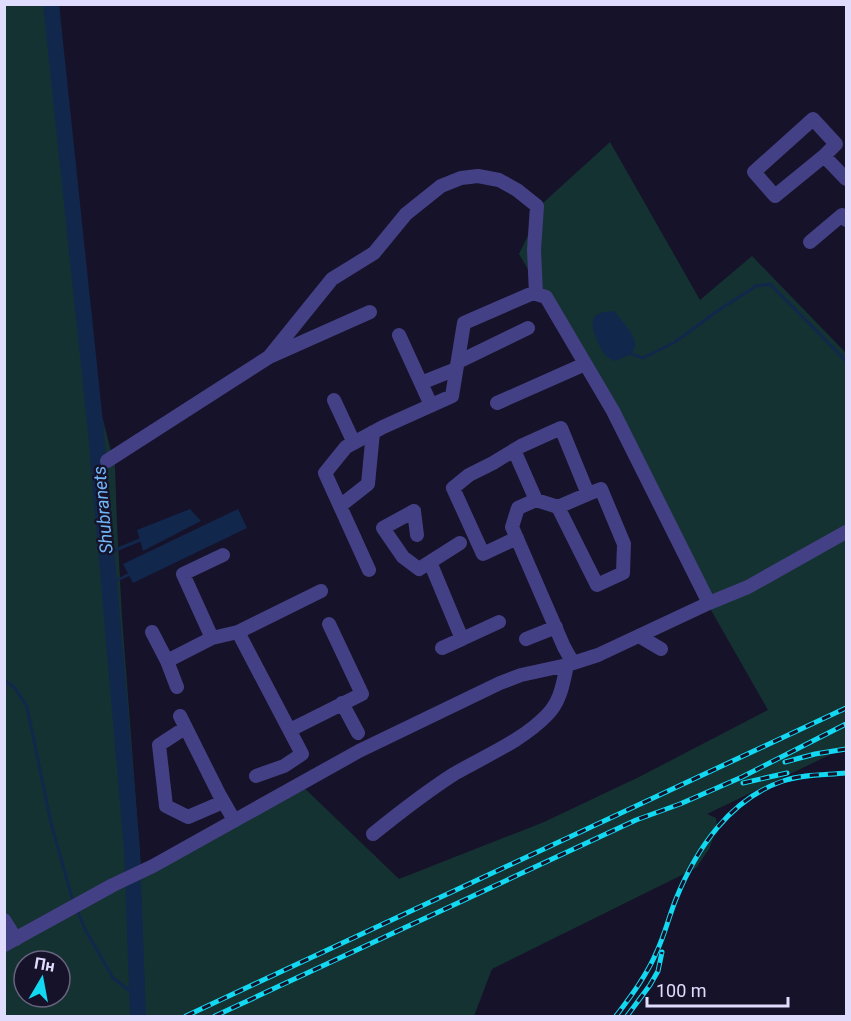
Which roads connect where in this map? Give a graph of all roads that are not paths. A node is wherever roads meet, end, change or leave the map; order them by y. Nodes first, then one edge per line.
1 (824, 156) junction
2 (846, 180) edge
3 (846, 220) edge
4 (810, 242) dead end
5 (536, 294) junction
6 (370, 312) dead end
7 (528, 327) dead end
8 (399, 335) dead end
9 (269, 357) junction
10 (585, 364) junction
11 (457, 366) junction
12 (421, 383) junction
13 (334, 400) dead end
14 (497, 403) dead end
15 (431, 405) junction
16 (372, 432) junction
17 (354, 443) junction
18 (514, 450) junction
19 (107, 461) dead end
20 (588, 494) junction
21 (536, 500) junction
22 (340, 506) junction
23 (558, 507) junction
24 (846, 532) edge
25 (417, 535) dead end
26 (517, 538) junction
27 (466, 539) junction
28 (223, 555) dead end
29 (430, 562) junction
30 (369, 570) dead end
31 (321, 591) dead end
32 (709, 603) junction
33 (499, 622) dead end
34 (329, 624) dead end
35 (556, 627) junction
36 (152, 632) dead end
37 (238, 632) junction
38 (639, 636) junction
39 (212, 638) junction
40 (462, 639) junction
41 (526, 639) dead end
42 (442, 648) dead end
43 (661, 650) dead end
44 (167, 661) junction
45 (570, 664) junction
46 (177, 687) dead end
47 (342, 704) junction
48 (290, 730) junction
49 (358, 733) dead end
50 (284, 766) junction
51 (256, 776) dead end
52 (284, 793) junction
53 (223, 802) junction
54 (234, 820) junction
55 (373, 834) dead end
56 (4, 920) edge
57 (10, 942) edge

1 - 1 lane
1 - 2 lane
3 - 4 lane
5 - 9 lane
5 - 10 lane
5 - 11 lane
6 - 9 lane
7 - 11 lane
8 - 12 lane
9 - 19 lane
10 - 14 lane
10 - 32 lane
11 - 12 lane
11 - 15 lane
12 - 15 lane
13 - 17 lane
15 - 16 lane
16 - 17 lane
16 - 22 lane
17 - 22 lane
18 - 20 lane
18 - 21 lane
18 - 27 lane
20 - 23 lane
20 - 23 lane
21 - 23 lane
21 - 26 lane
22 - 30 lane
24 - 32 lane
25 - 29 lane
26 - 27 lane
26 - 35 lane
27 - 29 lane
28 - 39 lane
29 - 40 lane
31 - 37 lane
32 - 38 lane
33 - 40 lane
34 - 47 lane
35 - 41 lane
35 - 45 lane
36 - 44 lane
37 - 39 lane
37 - 48 lane
38 - 43 lane
38 - 45 lane
39 - 44 lane
40 - 42 lane
44 - 46 lane
45 - 52 lane
45 - 55 lane
47 - 48 lane
47 - 49 lane
48 - 50 lane
50 - 51 lane
50 - 52 lane
52 - 54 lane
53 - 53 lane
53 - 54 lane
54 - 57 lane
56 - 57 lane

